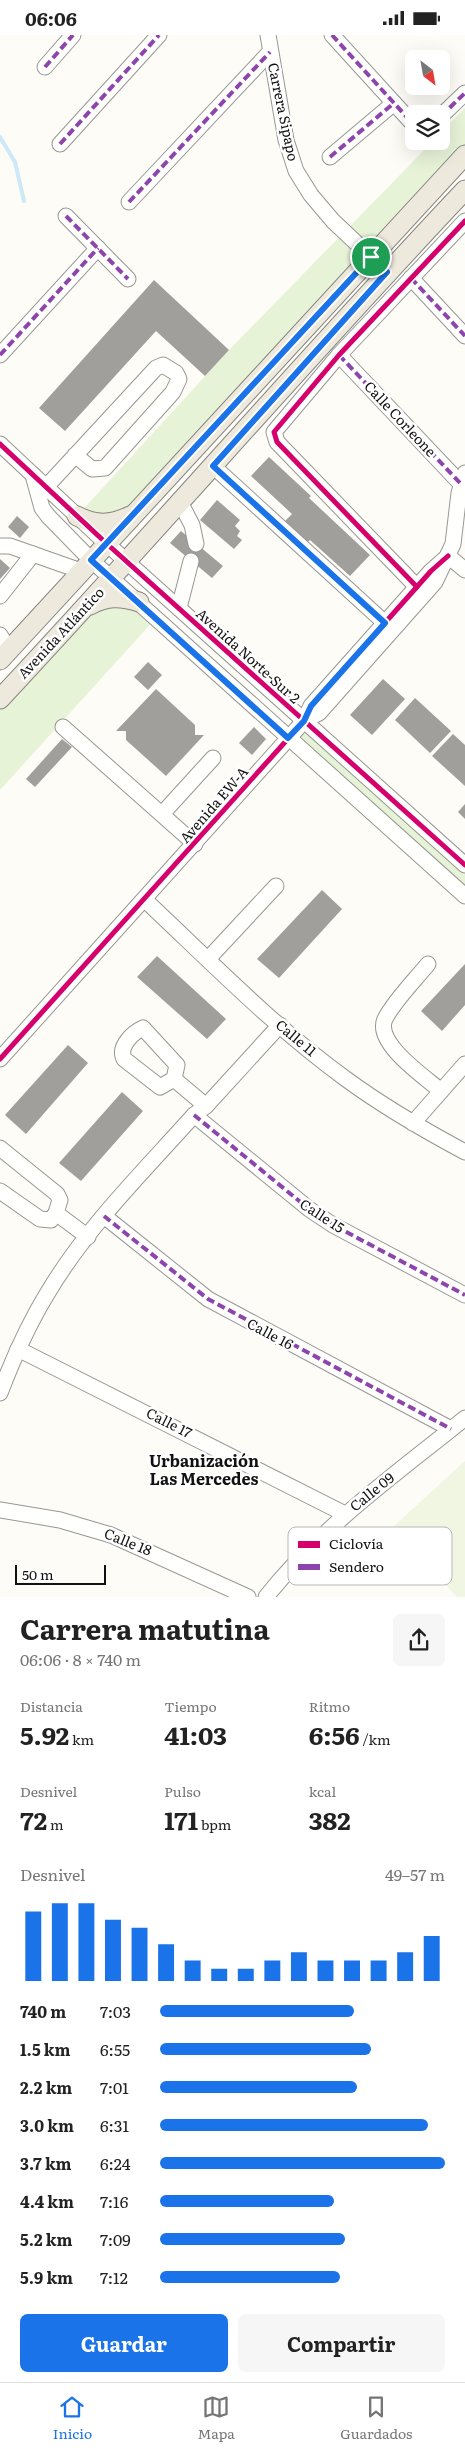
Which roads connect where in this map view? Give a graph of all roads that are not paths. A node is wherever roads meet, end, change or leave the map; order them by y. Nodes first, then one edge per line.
1 (73, 35) edge
2 (159, 35) edge
3 (268, 35) edge
4 (332, 35) edge
5 (270, 51) junction
6 (45, 67) dead end
7 (465, 93) edge
8 (394, 103) junction
9 (450, 107) edge
10 (405, 115) edge
11 (60, 143) dead end
12 (465, 155) edge
13 (330, 157) dead end
14 (465, 190) edge
15 (129, 202) dead end
16 (66, 216) dead end
17 (465, 221) edge
18 (98, 248) junction
19 (371, 257) junction
20 (387, 272) junction
21 (411, 278) junction
22 (128, 279) dead end
23 (465, 336) edge
24 (0, 355) edge
25 (339, 355) junction
26 (0, 444) edge
27 (75, 455) junction
28 (213, 466) junction
29 (33, 475) junction
30 (463, 479) edge
31 (46, 487) junction
32 (180, 502) junction
33 (133, 514) junction
34 (77, 516) junction
35 (106, 543) junction
36 (196, 544) dead end
37 (0, 546) edge
38 (33, 554) junction
39 (448, 556) junction
40 (127, 561) junction
41 (191, 561) dead end
42 (86, 566) junction
43 (465, 570) edge
44 (112, 578) junction
45 (417, 587) junction
46 (0, 596) edge
47 (138, 602) junction
48 (85, 608) junction
49 (178, 608) junction
50 (385, 623) junction
51 (3, 648) edge
52 (0, 699) edge
53 (304, 721) junction
54 (63, 727) dead end
55 (288, 738) junction
56 (214, 759) dead end
57 (162, 814) junction
58 (195, 843) junction
59 (465, 865) edge
60 (276, 887) dead end
61 (465, 896) edge
62 (145, 900) junction
63 (208, 959) junction
64 (428, 964) dead end
65 (280, 1025) junction
66 (0, 1059) edge
67 (465, 1064) edge
68 (174, 1079) dead end
69 (441, 1091) junction
70 (200, 1111) junction
71 (413, 1123) junction
72 (0, 1148) edge
73 (465, 1152) edge
74 (0, 1191) edge
75 (56, 1213) junction
76 (104, 1217) junction
77 (88, 1237) junction
78 (465, 1295) edge
79 (18, 1349) junction
80 (3, 1374) edge
81 (0, 1393) edge
82 (465, 1418) edge
83 (451, 1429) junction
84 (0, 1510) edge
85 (345, 1513) junction
86 (331, 1527) edge
87 (288, 1570) edge
88 (248, 1597) edge
89 (266, 1597) edge

1 - 6 street
2 - 11 street
3 - 5 street, Carrera Sipapo
4 - 8 street
5 - 15 street
5 - 19 street, Carrera Sipapo
7 - 9 street
8 - 10 street
8 - 13 street
12 - 19 main road, Avenida Atlántico
14 - 20 main road, Avenida Atlántico
16 - 18 street
17 - 21 street
18 - 22 street
18 - 24 street
19 - 20 street, Carrera Sipapo
19 - 33 main road, Avenida Atlántico
20 - 28 main road, Avenida Atlántico
21 - 23 street
21 - 25 street
25 - 30 street, Calle Corleone
25 - 45 street
26 - 29 street, Avenida Norte-Sur 2
27 - 27 street
27 - 31 street
28 - 32 main road, Avenida Atlántico
28 - 50 street
29 - 31 street, Avenida Norte-Sur 2
29 - 42 street
30 - 39 street
31 - 34 street, Avenida Norte-Sur 2
32 - 36 street
32 - 40 main road, Avenida Atlántico
33 - 34 main road
33 - 35 main road, Avenida Atlántico
34 - 35 street, Avenida Norte-Sur 2
35 - 40 street, Avenida Norte-Sur 2
35 - 42 main road, Avenida Atlántico
37 - 38 street
38 - 42 street
38 - 46 street
39 - 43 street
39 - 45 street
39 - 53 street
40 - 44 main road, Avenida Atlántico
40 - 49 street, Avenida Norte-Sur 2
41 - 49 street
42 - 44 street
42 - 51 main road, Avenida Atlántico
44 - 47 street
44 - 48 main road, Avenida Atlántico
45 - 50 street
47 - 48 main road
47 - 55 street
48 - 52 main road, Avenida Atlántico
49 - 53 street, Avenida Norte-Sur 2
50 - 53 street
53 - 55 street, Avenida EW-A
53 - 59 street, Avenida Norte-Sur 2
54 - 57 street
55 - 58 street, Avenida EW-A
55 - 61 street
56 - 57 street
57 - 58 street
58 - 62 street, Avenida EW-A
60 - 63 street
62 - 63 street, Calle 11
62 - 66 street, Avenida EW-A
63 - 65 street, Calle 11
64 - 69 street
65 - 70 street
65 - 71 street, Calle 11
67 - 69 street
68 - 70 street, Calle 15
69 - 71 street
70 - 76 street
70 - 78 street, Calle 15
71 - 73 street, Calle 11
72 - 75 street
74 - 75 street
75 - 77 street
76 - 77 street
76 - 83 street, Calle 16
77 - 79 street
79 - 80 street
79 - 85 street, Calle 17
80 - 81 street
82 - 83 street, Calle 09
83 - 85 street, Calle 09
84 - 88 street, Calle 18
85 - 86 street, Calle 09
87 - 89 street, Calle 09

